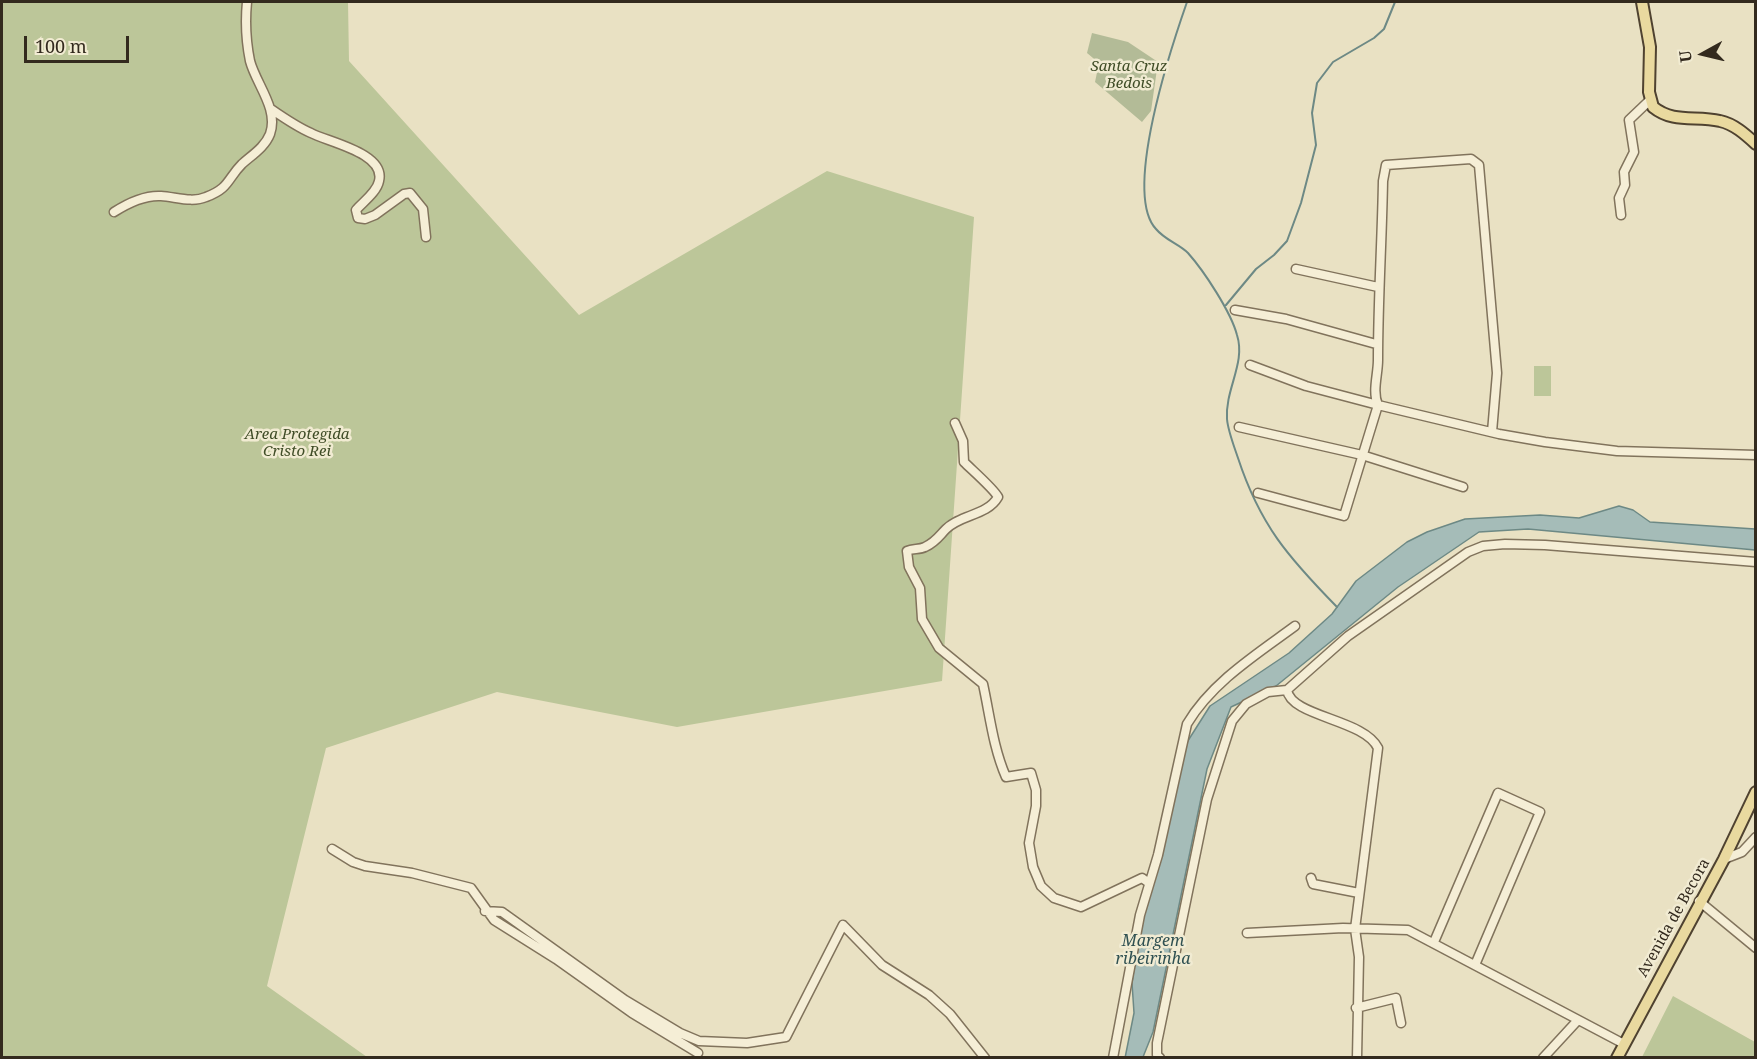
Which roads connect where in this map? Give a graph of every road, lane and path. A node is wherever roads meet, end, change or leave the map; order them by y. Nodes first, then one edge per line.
1 (247, 2) edge
2 (1642, 2) edge
3 (1650, 100) junction
4 (271, 109) junction
5 (1755, 144) edge
6 (114, 212) dead end
7 (1621, 215) dead end
8 (426, 237) dead end
9 (1296, 269) dead end
10 (1378, 287) junction
11 (1234, 310) dead end
12 (1376, 344) junction
13 (1250, 365) dead end
14 (1378, 405) junction
15 (955, 423) dead end
16 (1239, 427) dead end
17 (1492, 432) junction
18 (1362, 455) junction
19 (1755, 455) edge
20 (1462, 487) dead end
21 (1257, 493) dead end
22 (1755, 562) edge
23 (1295, 626) dead end
24 (1287, 690) junction
25 (1755, 792) edge
26 (1755, 837) edge
27 (332, 849) dead end
28 (1724, 859) junction
29 (1311, 878) dead end
30 (1149, 883) junction
31 (1359, 893) junction
32 (1699, 901) junction
33 (485, 911) junction
34 (1355, 929) junction
35 (1247, 933) dead end
36 (1434, 942) junction
37 (1755, 948) edge
38 (1475, 965) junction
39 (1356, 1008) junction
40 (1578, 1020) junction
41 (1401, 1023) dead end
42 (699, 1041) junction
43 (1624, 1044) junction
44 (702, 1055) edge
45 (985, 1058) edge
46 (1113, 1058) edge
47 (1160, 1058) edge
48 (1357, 1058) edge
49 (1543, 1058) edge
50 (1617, 1058) edge

1 - 4 street
2 - 3 main road
3 - 5 main road
3 - 7 street
4 - 6 street
4 - 8 street
9 - 10 street
10 - 12 street
10 - 17 street
11 - 12 street
12 - 14 street
13 - 14 street
14 - 17 street
14 - 18 street
15 - 30 street
16 - 18 street
17 - 19 street
18 - 20 street
18 - 21 street
22 - 24 street
23 - 30 street
24 - 31 street
24 - 47 street
25 - 28 main road, Avenida de Becora
26 - 28 street
27 - 33 street
28 - 32 main road, Avenida de Becora
29 - 31 street
30 - 46 street
31 - 34 street
32 - 37 street
32 - 43 main road, Avenida de Becora
33 - 42 street
33 - 44 street
34 - 35 street
34 - 36 street
34 - 39 street
36 - 38 street
36 - 38 street
38 - 40 street
39 - 41 street
39 - 48 street
40 - 43 street
40 - 49 street
42 - 44 street
42 - 45 street
43 - 50 main road, Avenida de Becora

